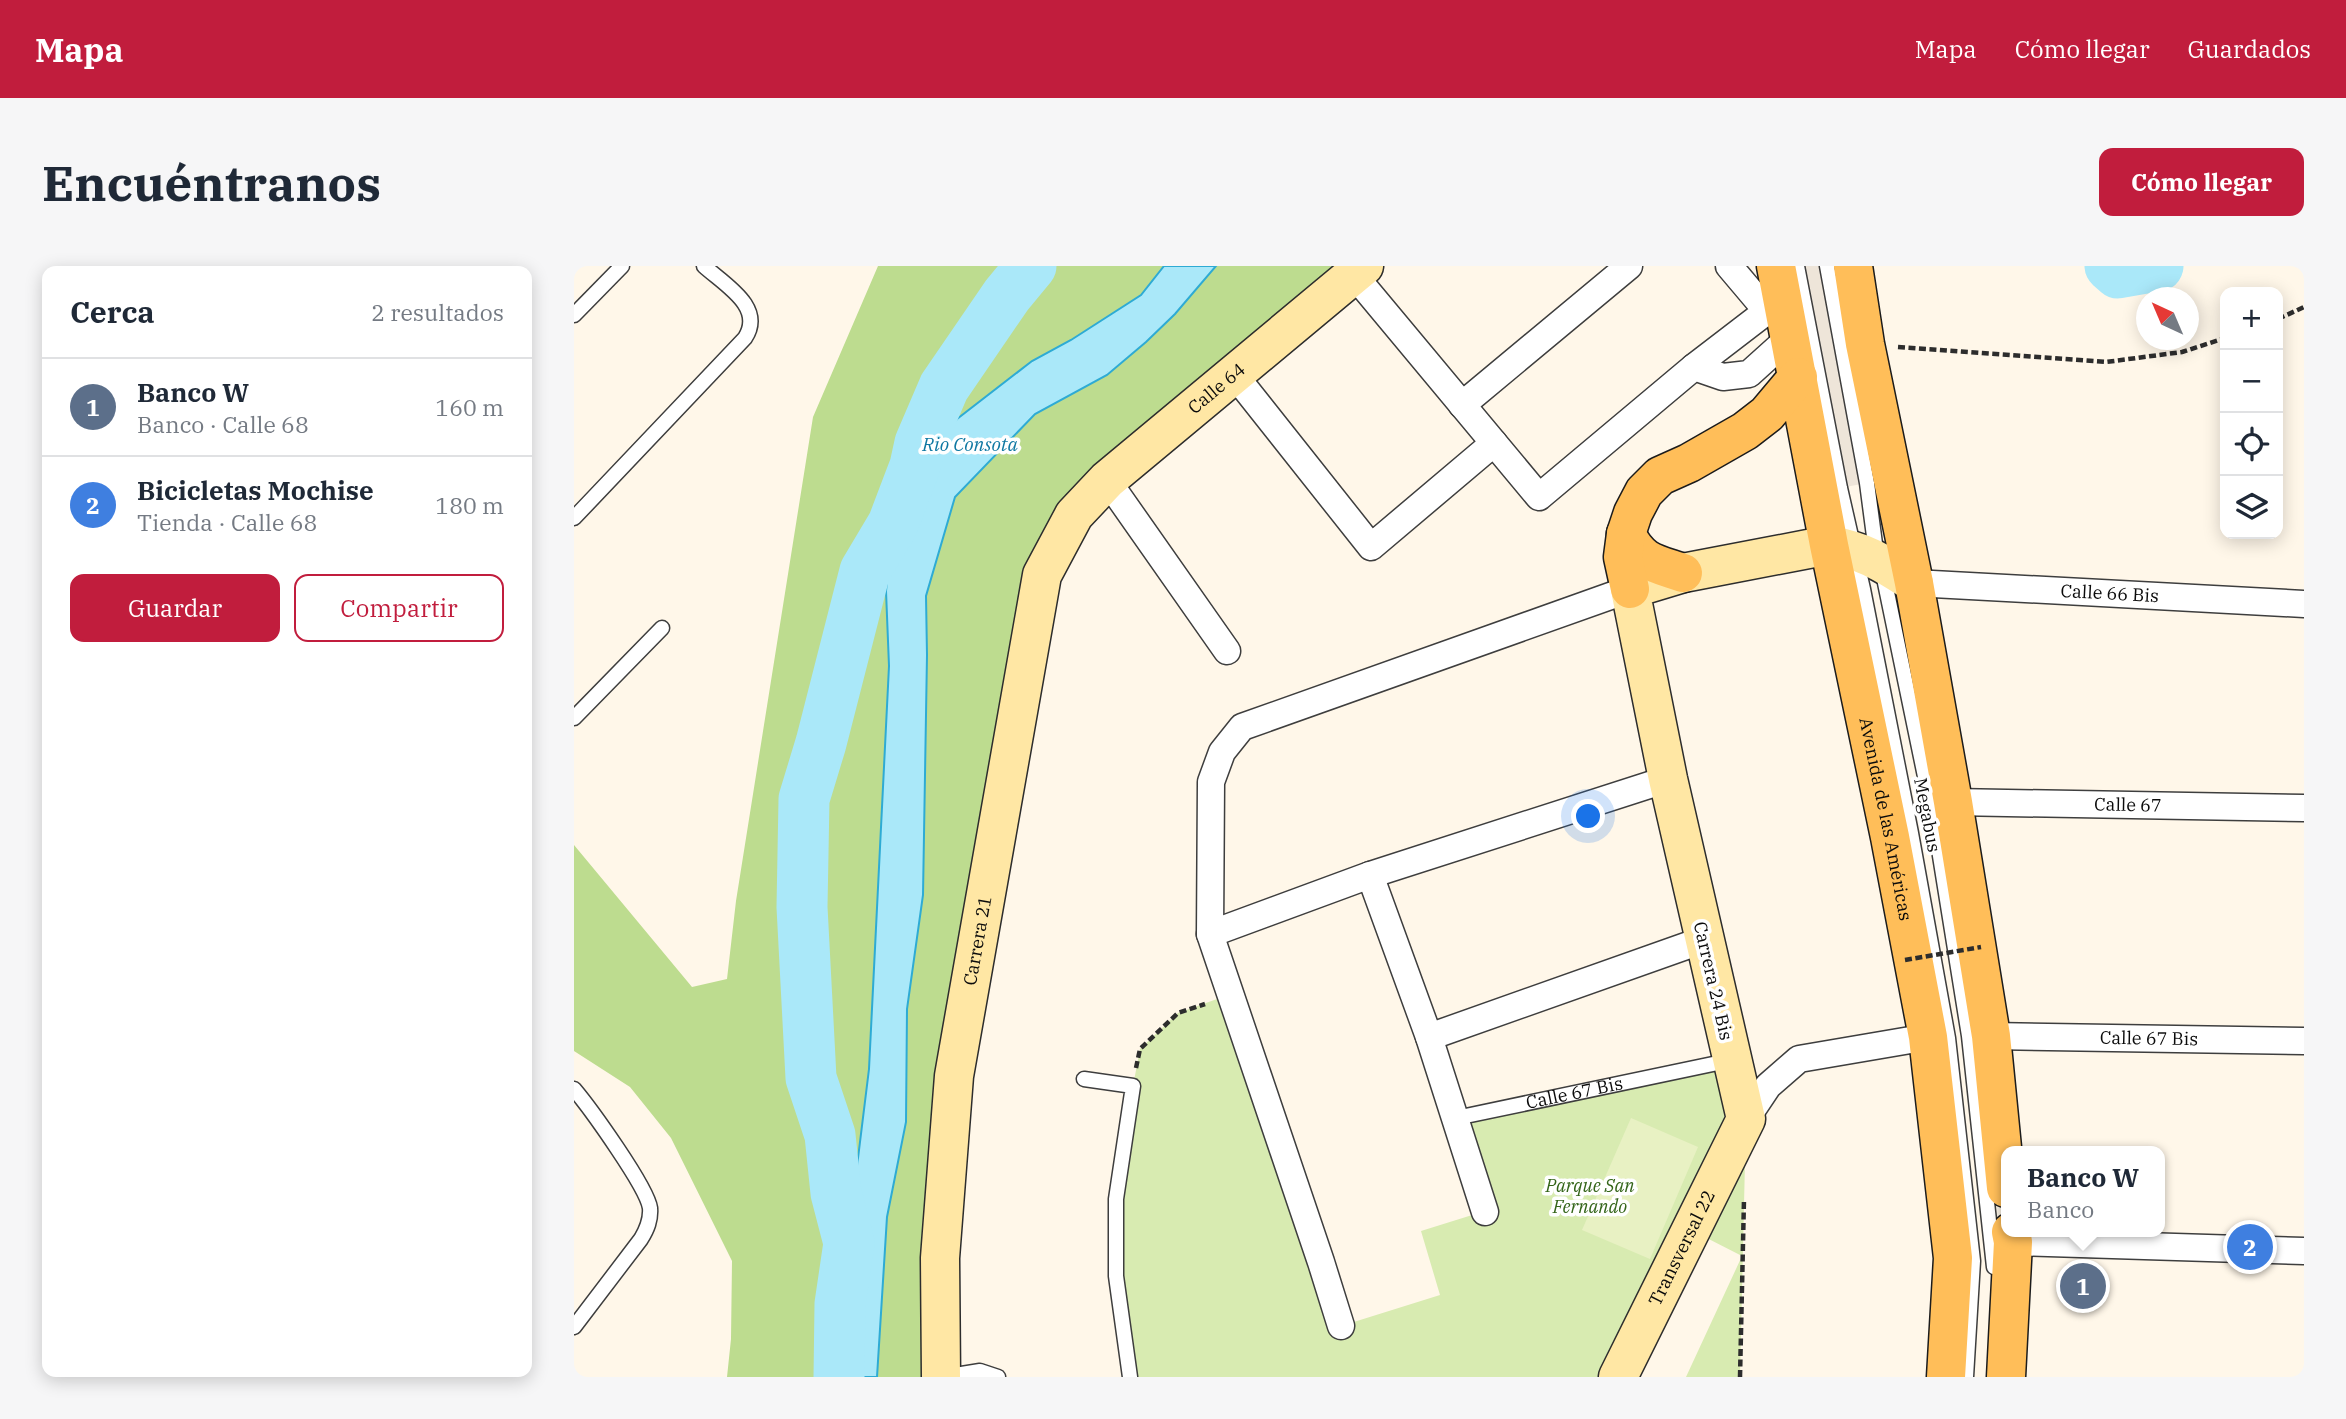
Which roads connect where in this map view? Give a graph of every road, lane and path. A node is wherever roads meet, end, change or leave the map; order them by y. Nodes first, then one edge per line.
1 (622, 266) edge
2 (704, 266) edge
3 (1629, 266) edge
4 (1729, 266) edge
5 (1776, 266) edge
6 (1797, 266) edge
7 (1826, 266) edge
8 (1853, 266) edge
9 (1359, 270) edge
10 (2304, 307) edge
11 (574, 315) edge
12 (2283, 317) edge
13 (1789, 338) junction
14 (2220, 340) edge
15 (1866, 344) junction
16 (1695, 367) junction
17 (1233, 373) junction
18 (1798, 377) junction
19 (1462, 405) junction
20 (1494, 443) junction
21 (1107, 480) junction
22 (1074, 515) joint
23 (574, 518) edge
24 (1626, 534) junction
25 (1853, 551) junction
26 (1683, 573) junction
27 (1914, 583) junction
28 (1630, 589) junction
29 (2304, 604) edge
30 (662, 628) dead end
31 (1227, 651) dead end
32 (574, 718) edge
33 (1668, 779) junction
34 (1953, 802) junction
35 (2304, 808) edge
36 (1370, 875) junction
37 (1210, 934) junction
38 (1703, 940) junction
39 (1981, 947) dead end
40 (1905, 960) dead end
41 (1231, 995) junction
42 (1992, 1036) junction
43 (1429, 1037) junction
44 (1928, 1037) junction
45 (2304, 1041) edge
46 (1732, 1060) junction
47 (1084, 1079) dead end
48 (1133, 1086) junction
49 (574, 1090) edge
50 (1456, 1118) junction
51 (1746, 1119) junction
52 (2002, 1146) edge
53 (1744, 1187) dead end
54 (1485, 1212) dead end
55 (2012, 1237) edge
56 (2304, 1251) edge
57 (1993, 1285) dead end
58 (1341, 1326) dead end
59 (574, 1327) edge
60 (942, 1377) edge
61 (998, 1377) edge
62 (1130, 1377) edge
63 (1618, 1377) edge
64 (1740, 1377) edge
65 (1946, 1377) edge
66 (1966, 1377) edge
67 (2006, 1377) edge

1 - 11 lane
2 - 23 lane
3 - 19 street
4 - 16 street
5 - 13 main road, Avenida de las Américas
6 - 25 lane, Megabus
7 - 25 lane, Megabus
8 - 15 main road
9 - 17 street, Calle 64
9 - 19 street
10 - 12 path
13 - 16 street
13 - 18 main road, Avenida de las Américas
14 - 15 path
15 - 27 main road
16 - 20 street
17 - 20 street
17 - 21 street, Calle 64
18 - 24 main road
18 - 25 main road, Avenida de las Américas
19 - 20 street
21 - 22 street, Calle 64
21 - 31 street
22 - 60 street, Carrera 21
24 - 26 main road
24 - 28 main road
25 - 26 street
25 - 27 street
25 - 44 main road, Avenida de las Américas
25 - 57 lane, Megabus
25 - 66 lane, Megabus
26 - 28 street
27 - 29 street, Calle 66 Bis
27 - 34 main road
28 - 33 street, Carrera 24 Bis
28 - 37 street
30 - 32 lane
33 - 36 street
33 - 38 street, Carrera 24 Bis
34 - 35 street, Calle 67
34 - 42 main road
36 - 37 street
36 - 43 street
37 - 41 street
38 - 43 street
38 - 46 street, Carrera 24 Bis
39 - 40 path, bridge
41 - 48 path
41 - 58 street
42 - 45 street, Calle 67 Bis
42 - 52 main road
43 - 50 street
44 - 51 street
44 - 65 main road, Avenida de las Américas
46 - 50 lane, Calle 67 Bis
46 - 51 street, Carrera 24 Bis
47 - 48 lane
48 - 62 lane
49 - 59 lane
50 - 54 street
51 - 63 street, Transversal 22
53 - 64 path
55 - 56 street
55 - 67 main road
60 - 61 lane

